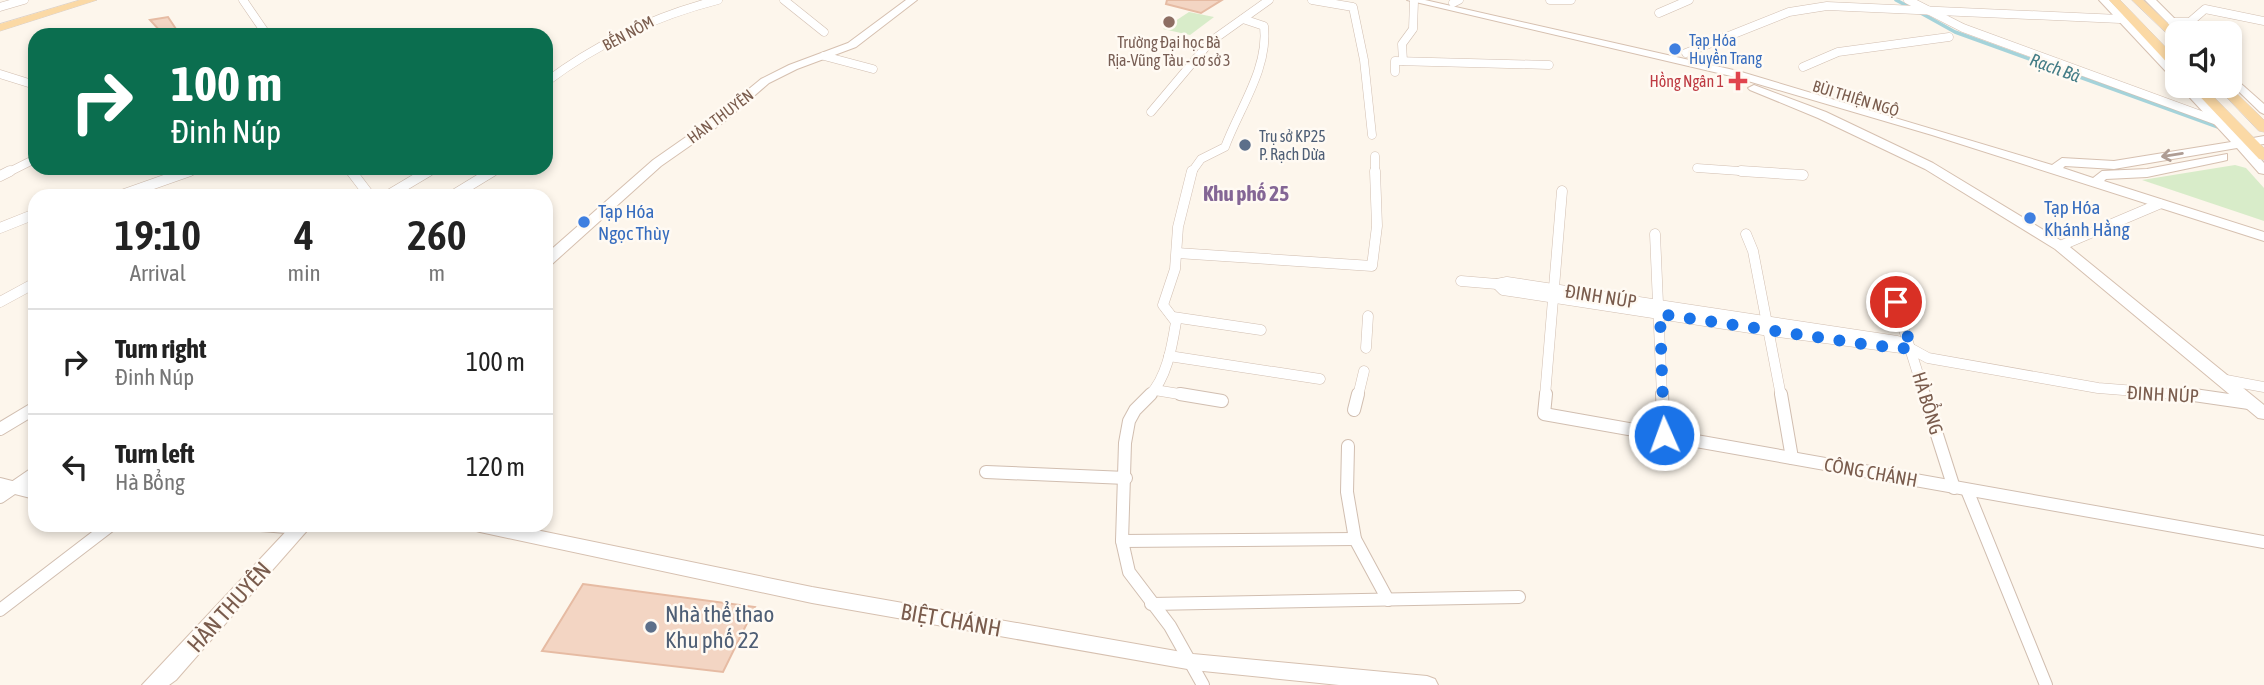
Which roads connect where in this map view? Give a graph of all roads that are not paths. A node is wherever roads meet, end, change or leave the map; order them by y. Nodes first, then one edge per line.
1 (24, 0) edge
2 (82, 0) edge
3 (92, 0) edge
4 (243, 0) edge
5 (718, 0) edge
6 (784, 0) edge
7 (912, 0) edge
8 (1269, 0) edge
9 (1312, 0) edge
10 (1413, 0) edge
11 (1550, 0) edge
12 (1571, 0) edge
13 (1689, 0) edge
14 (1908, 0) edge
15 (2109, 0) edge
16 (1451, 1) edge
17 (2146, 3) edge
18 (0, 7) edge
19 (1927, 11) junction
20 (1659, 13) dead end
21 (1243, 19) junction
22 (2120, 19) junction
23 (2171, 21) edge
24 (2191, 21) edge
25 (2264, 21) edge
26 (2165, 25) edge
27 (0, 26) edge
28 (262, 28) edge
29 (824, 32) dead end
30 (1949, 37) dead end
31 (1686, 53) junction
32 (2165, 54) edge
33 (1659, 55) junction
34 (824, 56) junction
35 (1403, 61) junction
36 (1549, 65) dead end
37 (2165, 65) edge
38 (1803, 67) dead end
39 (873, 69) dead end
40 (1395, 72) dead end
41 (0, 74) edge
42 (553, 78) edge
43 (28, 83) edge
44 (2242, 89) edge
45 (2197, 98) edge
46 (2208, 98) edge
47 (2234, 98) edge
48 (2264, 110) edge
49 (1151, 112) dead end
50 (2220, 122) junction
51 (2264, 128) edge
52 (1372, 135) dead end
53 (2255, 147) edge
54 (1375, 156) dead end
55 (28, 162) edge
56 (2058, 166) junction
57 (1698, 168) dead end
58 (2264, 170) edge
59 (178, 175) edge
60 (422, 175) edge
61 (487, 175) edge
62 (1803, 175) dead end
63 (0, 176) edge
64 (2098, 179) junction
65 (139, 189) edge
66 (399, 189) edge
67 (464, 189) edge
68 (1562, 191) dead end
69 (2159, 204) junction
70 (28, 217) edge
71 (2264, 227) edge
72 (0, 228) edge
73 (1654, 234) dead end
74 (1746, 234) dead end
75 (2264, 237) edge
76 (2060, 246) junction
77 (1177, 253) junction
78 (553, 256) edge
79 (1888, 279) dead end
80 (1461, 281) dead end
81 (28, 287) edge
82 (1554, 293) junction
83 (0, 302) edge
84 (1659, 309) junction
85 (1368, 316) dead end
86 (1173, 317) junction
87 (1768, 327) junction
88 (1261, 330) dead end
89 (1366, 348) dead end
90 (1912, 349) junction
91 (1169, 356) junction
92 (1364, 371) dead end
93 (1320, 379) dead end
94 (2225, 380) junction
95 (2264, 387) edge
96 (1154, 390) junction
97 (1222, 401) dead end
98 (2252, 403) junction
99 (1354, 410) dead end
100 (28, 412) edge
101 (2264, 414) edge
102 (0, 429) edge
103 (1664, 435) junction
104 (1348, 446) dead end
105 (1792, 458) junction
106 (986, 472) dead end
107 (28, 478) edge
108 (1126, 478) junction
109 (0, 484) edge
110 (13, 488) junction
111 (1960, 489) junction
112 (28, 491) edge
113 (0, 497) edge
114 (102, 532) edge
115 (296, 532) edge
116 (513, 532) edge
117 (1355, 539) junction
118 (1122, 541) junction
119 (2264, 542) edge
120 (1519, 597) dead end
121 (1388, 600) junction
122 (1151, 604) junction
123 (0, 610) edge
124 (1192, 662) junction
125 (153, 685) edge
126 (1203, 685) edge
127 (1427, 685) edge
128 (2046, 685) edge

1 - 18 street
2 - 27 main road
3 - 27 main road
4 - 28 street
5 - 42 street, BẾN NÔM
6 - 29 street
7 - 34 main road, HÀN THUYÊN
8 - 21 street
9 - 52 street
10 - 33 main road, BÙI THIỆN NGỘ
10 - 35 street
11 - 12 street
13 - 20 street
14 - 19 street
15 - 22 main road
15 - 32 main road
16 - 31 main road, BÙI THIỆN NGỘ
17 - 23 main road
17 - 26 main road
19 - 22 street
19 - 31 street
19 - 50 street
21 - 49 street
21 - 77 street
22 - 37 main road
24 - 25 street
30 - 38 street
31 - 56 main road, BÙI THIỆN NGỘ
33 - 56 main road, BÙI THIỆN NGỘ
33 - 76 main road, BÙI THIỆN NGỘ
34 - 39 street
34 - 78 main road, HÀN THUYÊN
35 - 36 street
35 - 40 street
41 - 43 street
44 - 48 main road
45 - 50 main road
46 - 53 main road
47 - 51 main road
50 - 53 main road
53 -> 56 main road
53 - 58 main road
53 - 64 main road
54 - 77 street
55 - 63 street
56 - 64 main road, BÙI THIỆN NGỘ
57 - 62 street
59 - 65 street
60 - 66 street
61 - 67 street
64 - 69 main road, BÙI THIỆN NGỘ
64 - 71 main road, BÙI THIỆN NGỘ
68 - 82 street
69 - 75 main road, BÙI THIỆN NGỘ
69 - 76 street
70 - 72 street
73 - 84 street
74 - 87 street
76 - 94 main road, BÙI THIỆN NGỘ
77 - 86 street
79 - 90 street, HÀ BỔNG
80 - 82 street, ĐINH NÚP
81 - 83 street
82 - 84 street, ĐINH NÚP
82 - 103 street, CÔNG CHÁNH
84 - 87 street, ĐINH NÚP
84 - 103 street
85 - 89 street
86 - 88 street
86 - 91 street
87 - 90 street, ĐINH NÚP
87 - 105 street
90 - 98 street, ĐINH NÚP
90 - 111 street, HÀ BỔNG
91 - 93 street
91 - 96 street
92 - 99 street
94 - 95 street
94 - 98 main road, BÙI THIỆN NGỘ
96 - 97 street
96 - 108 street
98 - 101 main road, BÙI THIỆN NGỘ
100 - 102 street
103 - 105 street, CÔNG CHÁNH
104 - 117 street
105 - 111 street, CÔNG CHÁNH
106 - 108 street
107 - 110 street
108 - 118 street
109 - 110 street
110 - 112 street
110 - 113 street
111 - 119 street, CÔNG CHÁNH
111 - 128 street, HÀ BỔNG
114 - 123 street
115 - 125 main road, HÀN THUYÊN
116 - 124 main road, BIỆT CHÁNH
117 - 118 street
117 - 121 street
118 - 122 street
120 - 121 street
121 - 122 street
122 - 124 street
124 - 126 street
124 - 127 main road, BIỆT CHÁNH

